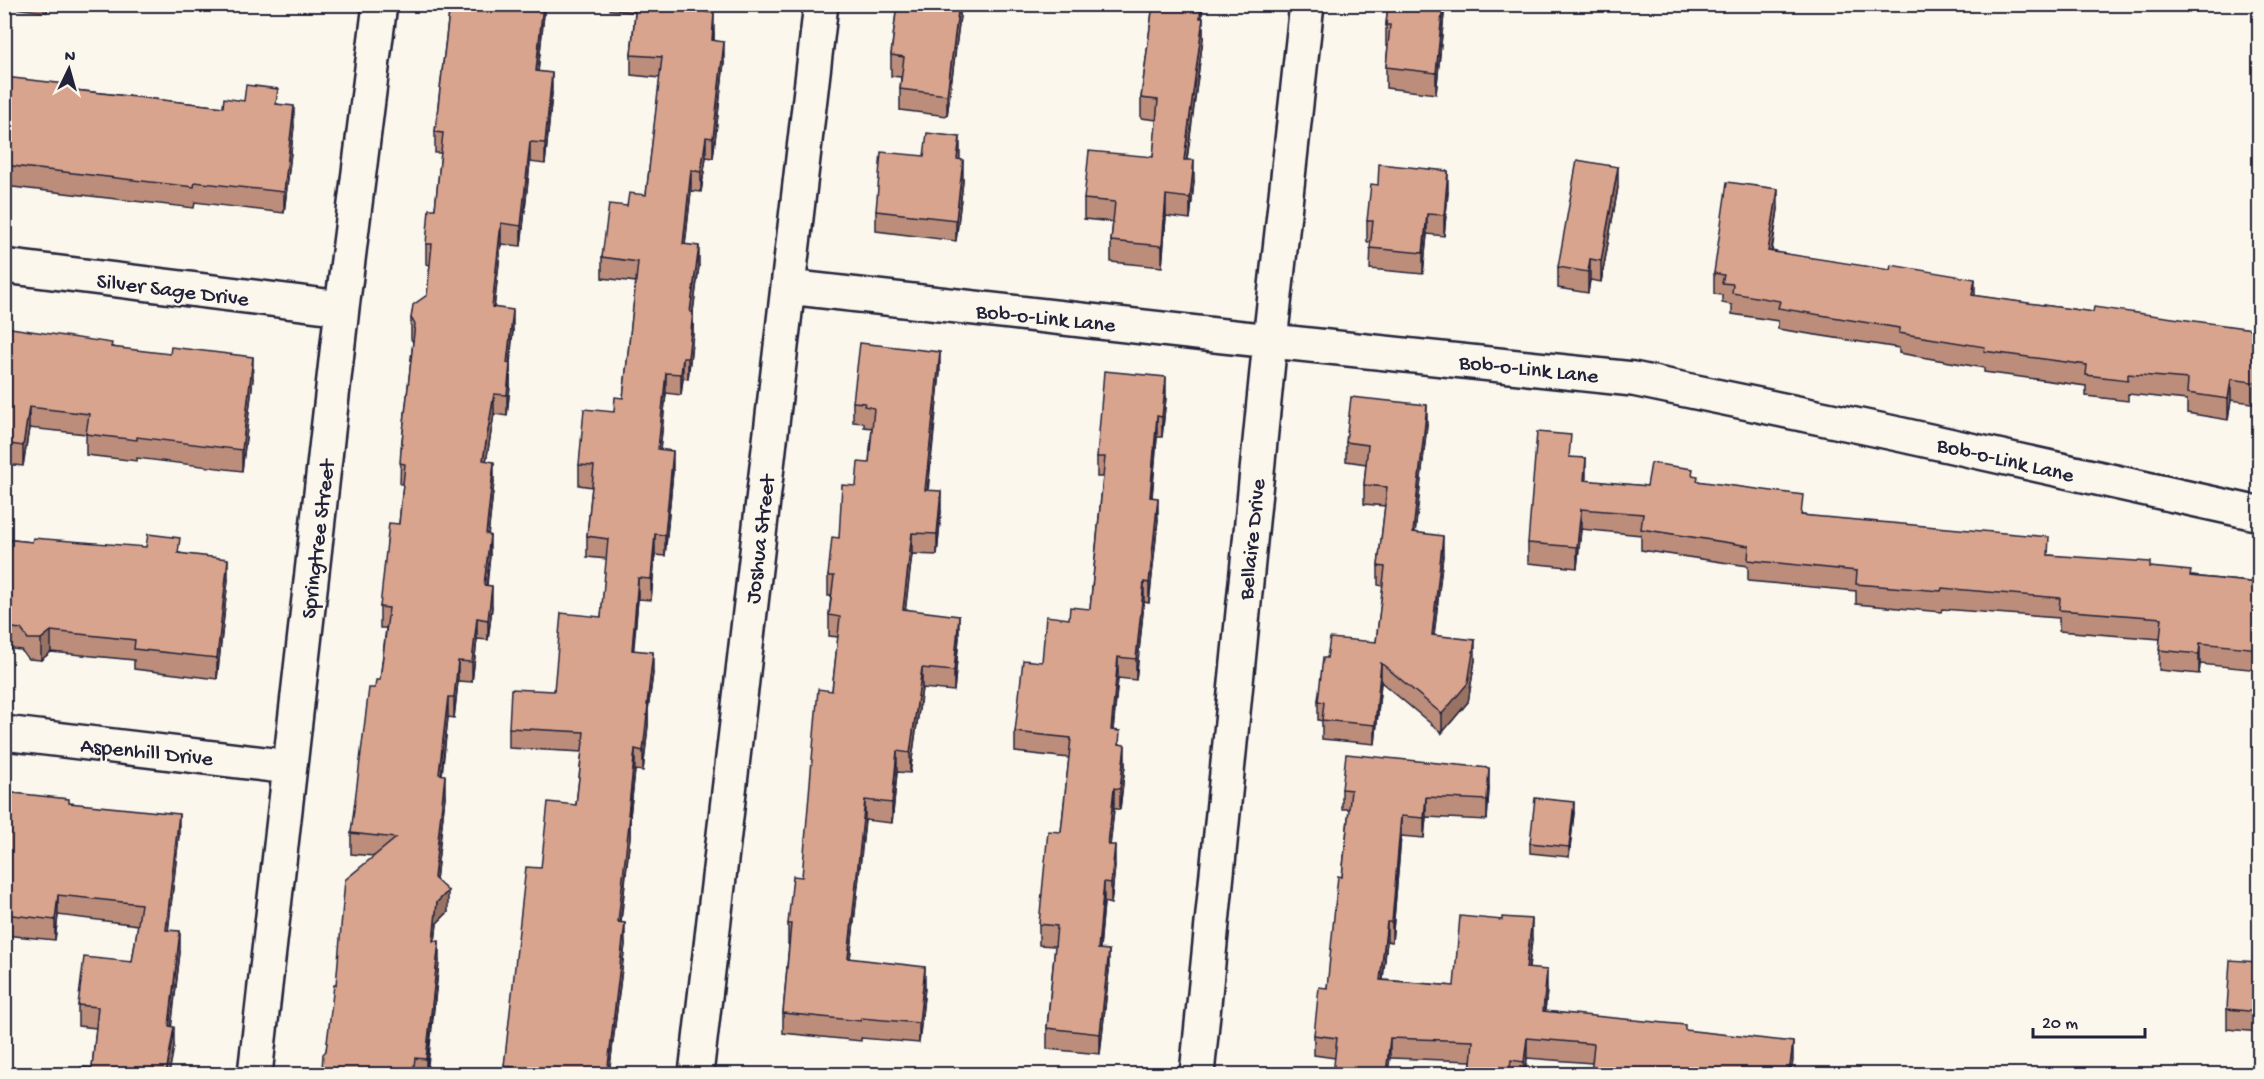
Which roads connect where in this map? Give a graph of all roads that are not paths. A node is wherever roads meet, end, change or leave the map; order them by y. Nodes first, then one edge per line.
1 (380, 4) edge
2 (821, 4) edge
3 (1307, 4) edge
4 (4, 266) edge
5 (788, 287) junction
6 (342, 308) junction
7 (1270, 341) junction
8 (2259, 514) edge
9 (4, 733) edge
10 (289, 767) junction
11 (255, 1074) edge
12 (696, 1074) edge
13 (1197, 1074) edge

1 - 6 street, Springtree Street
2 - 5 street, Joshua Street
3 - 7 street, Bellaire Drive
4 - 6 street, Silver Sage Drive
5 - 7 street, Bob-o-Link Lane
5 - 12 street, Joshua Street
6 - 10 street, Springtree Street
7 - 8 street, Bob-o-Link Lane
7 - 13 street, Bellaire Drive
9 - 10 street, Aspenhill Drive
10 - 11 street, Springtree Street

